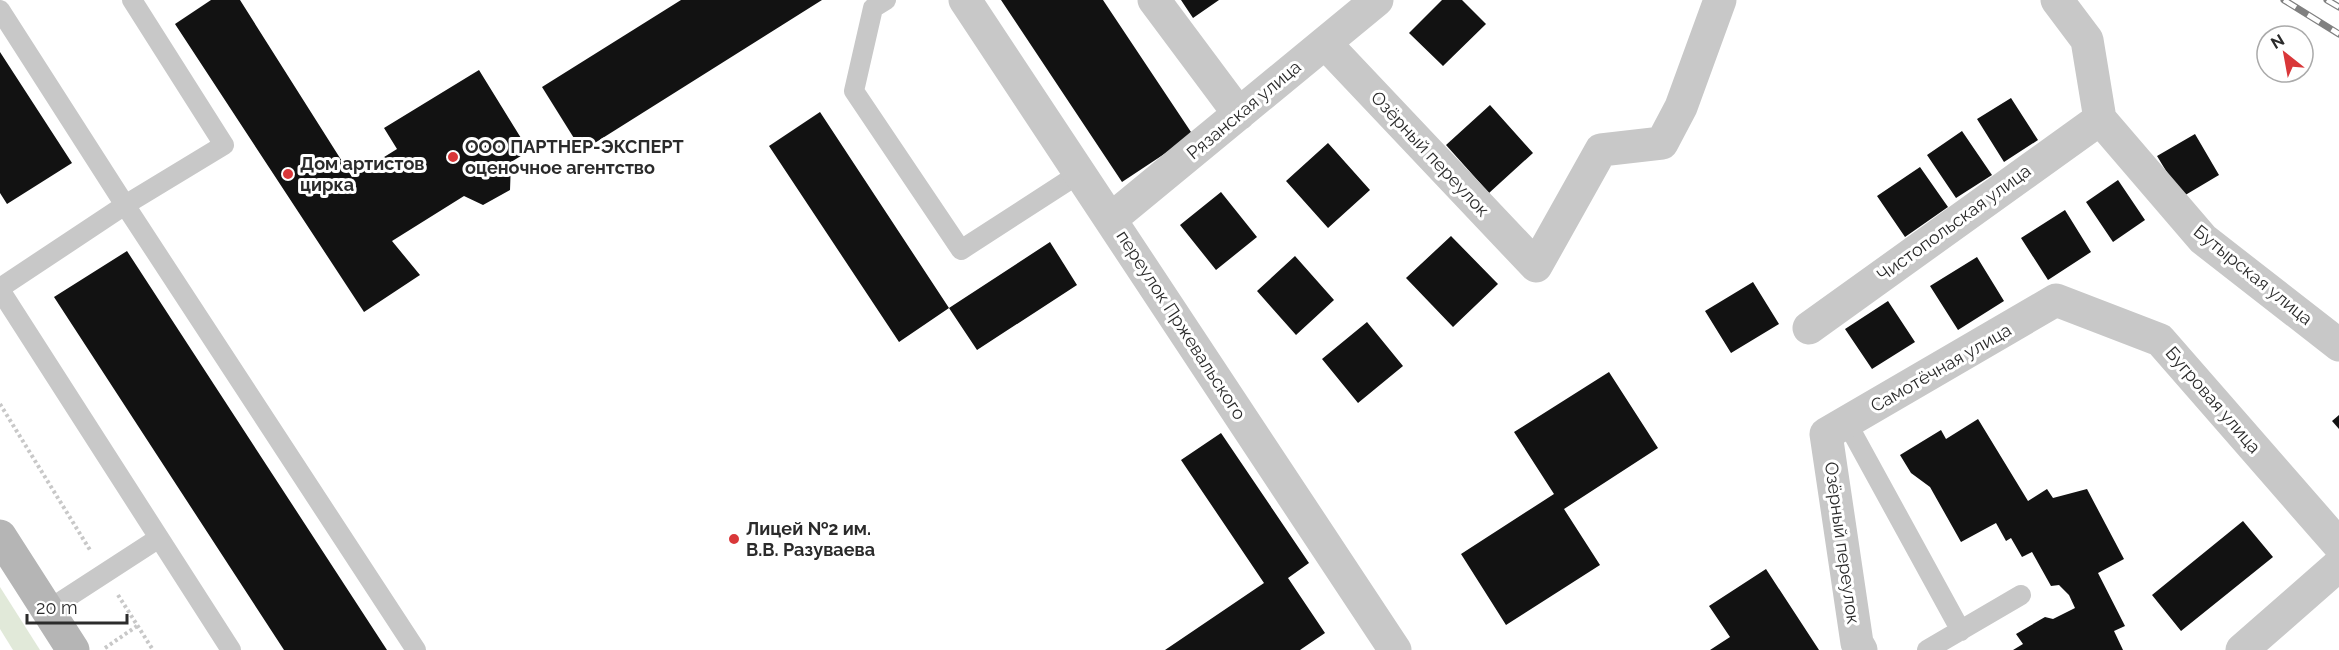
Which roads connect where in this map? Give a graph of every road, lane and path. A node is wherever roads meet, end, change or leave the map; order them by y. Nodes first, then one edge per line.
1 (132, 0) edge
2 (886, 0) edge
3 (965, 0) edge
4 (1154, 0) edge
5 (1377, 0) edge
6 (1720, 0) edge
7 (2057, 0) edge
8 (0, 10) edge
9 (1325, 43) junction
10 (1239, 114) junction
11 (2100, 119) junction
12 (1080, 173) junction
13 (125, 206) junction
14 (1111, 219) junction
15 (0, 289) edge
16 (2056, 300) joint
17 (1809, 328) dead end
18 (2339, 345) edge
19 (0, 404) edge
20 (1837, 429) junction
21 (0, 536) edge
22 (159, 538) junction
23 (2339, 545) edge
24 (2339, 564) edge
25 (105, 573) junction
26 (2022, 595) dead end
27 (48, 610) junction
28 (137, 626) junction
29 (1961, 631) junction
30 (74, 650) edge
31 (102, 650) edge
32 (153, 650) edge
33 (231, 650) edge
34 (416, 650) edge
35 (1395, 650) edge
36 (1861, 650) edge
37 (1927, 650) edge
38 (2242, 650) edge

1 - 13 lane
2 - 12 lane
3 - 12 street, переулок Пржевальского
4 - 10 street
5 - 9 street, Рязанская улица
6 - 9 street, Озёрный переулок
7 - 11 street
8 - 13 lane
9 - 10 street, Рязанская улица
10 - 14 street, Рязанская улица
11 - 17 street, Чистопольская улица
11 - 18 street, Бутырская улица
12 - 14 street, переулок Пржевальского
13 - 15 lane
13 - 34 lane
14 - 35 street, переулок Пржевальского
15 - 22 lane
16 - 20 street, Самотёчная улица
16 - 23 street, Бугровая улица
19 - 25 path
20 - 29 lane
20 - 36 street, Озёрный переулок
21 - 27 main road
22 - 25 lane
22 - 33 lane
24 - 38 street
25 - 27 lane
25 - 28 path
26 - 29 lane
27 - 30 main road
28 - 31 path
28 - 32 path
29 - 37 lane

